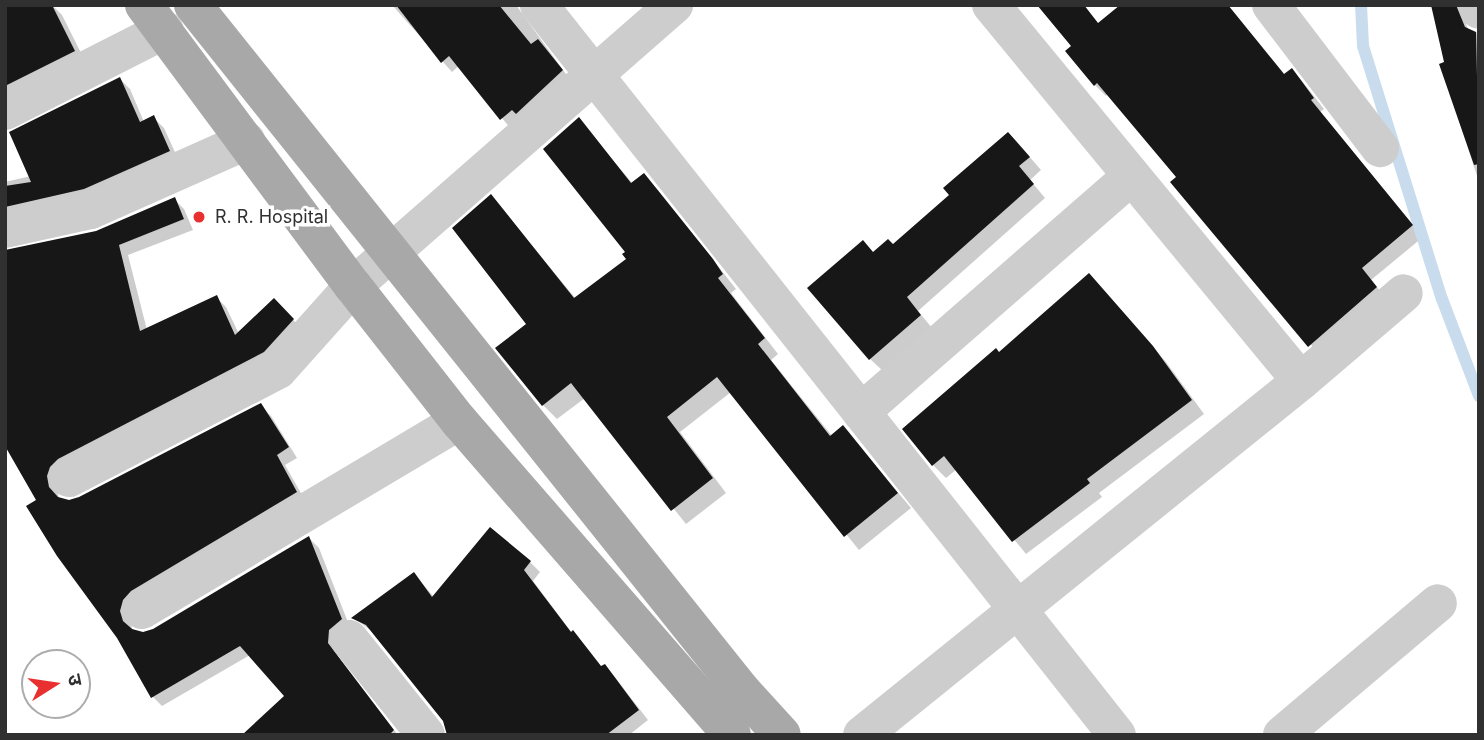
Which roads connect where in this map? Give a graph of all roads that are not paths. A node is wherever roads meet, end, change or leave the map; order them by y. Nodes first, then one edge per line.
1 (193, 5) edge
2 (539, 5) edge
3 (674, 5) edge
4 (991, 5) edge
5 (1271, 5) edge
6 (155, 18) edge
7 (593, 74) junction
8 (5, 111) edge
9 (246, 141) junction
10 (1380, 148) dead end
11 (1132, 176) junction
12 (5, 229) edge
13 (389, 253) junction
14 (353, 286) junction
15 (1404, 293) dead end
16 (1301, 381) junction
17 (861, 412) junction
18 (459, 421) junction
19 (69, 478) dead end
20 (1438, 603) dead end
21 (1017, 609) junction
22 (142, 610) dead end
23 (349, 639) dead end
24 (426, 735) edge
25 (732, 735) edge
26 (782, 735) edge
27 (862, 735) edge
28 (1117, 735) edge
29 (1282, 735) edge

1 - 13 main road
2 - 7 street
3 - 7 street
4 - 11 street
5 - 10 street
6 - 8 street
6 - 9 main road
7 - 13 street
7 - 17 street
9 - 12 street
9 - 14 main road
11 - 16 street
11 - 17 street
13 - 14 street
13 - 26 main road
14 - 18 main road
14 - 19 street
15 - 16 street
16 - 21 street
17 - 21 street
18 - 22 street
18 - 25 main road
20 - 29 street
21 - 27 street
21 - 28 street
23 - 24 street

